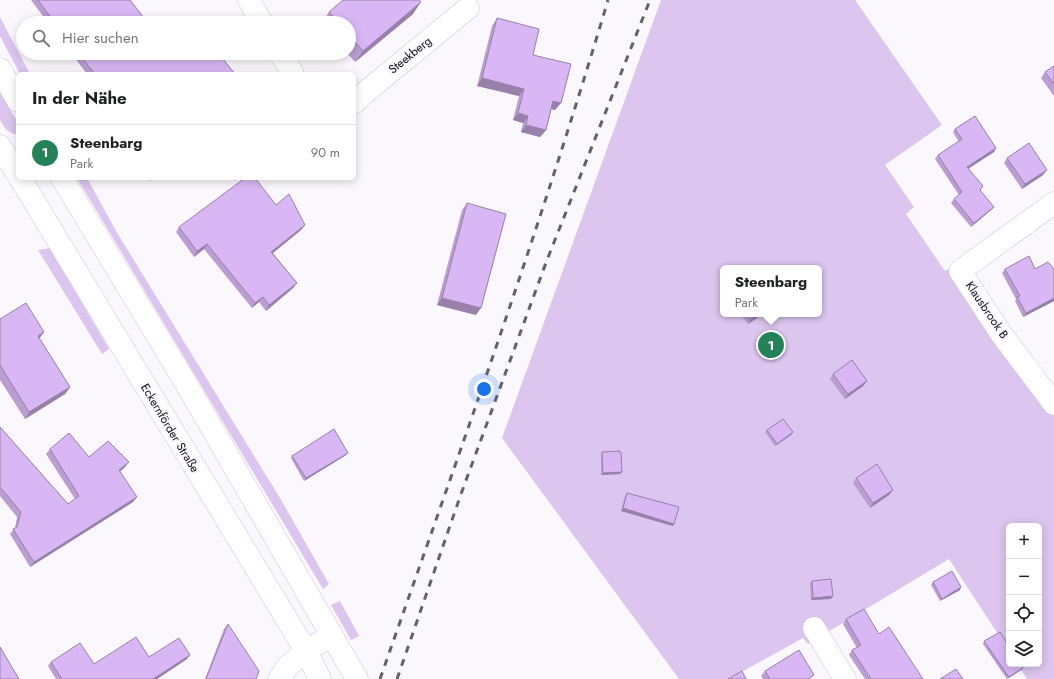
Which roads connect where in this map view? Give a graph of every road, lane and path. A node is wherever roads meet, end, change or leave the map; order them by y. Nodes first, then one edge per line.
1 (248, 0) edge
2 (468, 8) dead end
3 (258, 16) edge
4 (284, 60) edge
5 (0, 69) edge
6 (292, 72) edge
7 (16, 97) edge
8 (356, 101) edge
9 (0, 146) edge
10 (16, 172) edge
11 (21, 180) edge
12 (63, 180) edge
13 (1054, 203) edge
14 (1054, 404) edge
15 (814, 628) dead end
16 (332, 635) junction
17 (306, 651) junction
18 (280, 679) edge
19 (320, 679) edge
20 (357, 679) edge
21 (845, 679) edge

1 - 3 main road
2 - 8 main road, Steekberg
4 - 6 main road
5 - 7 main road
9 - 10 main road
11 - 17 main road, Eckernförder Straße
12 - 16 main road
13 - 14 main road, Klausbrook B
15 - 21 main road
16 - 17 main road
16 - 20 main road
17 - 18 main road
17 - 19 main road, Eckernförder Straße

